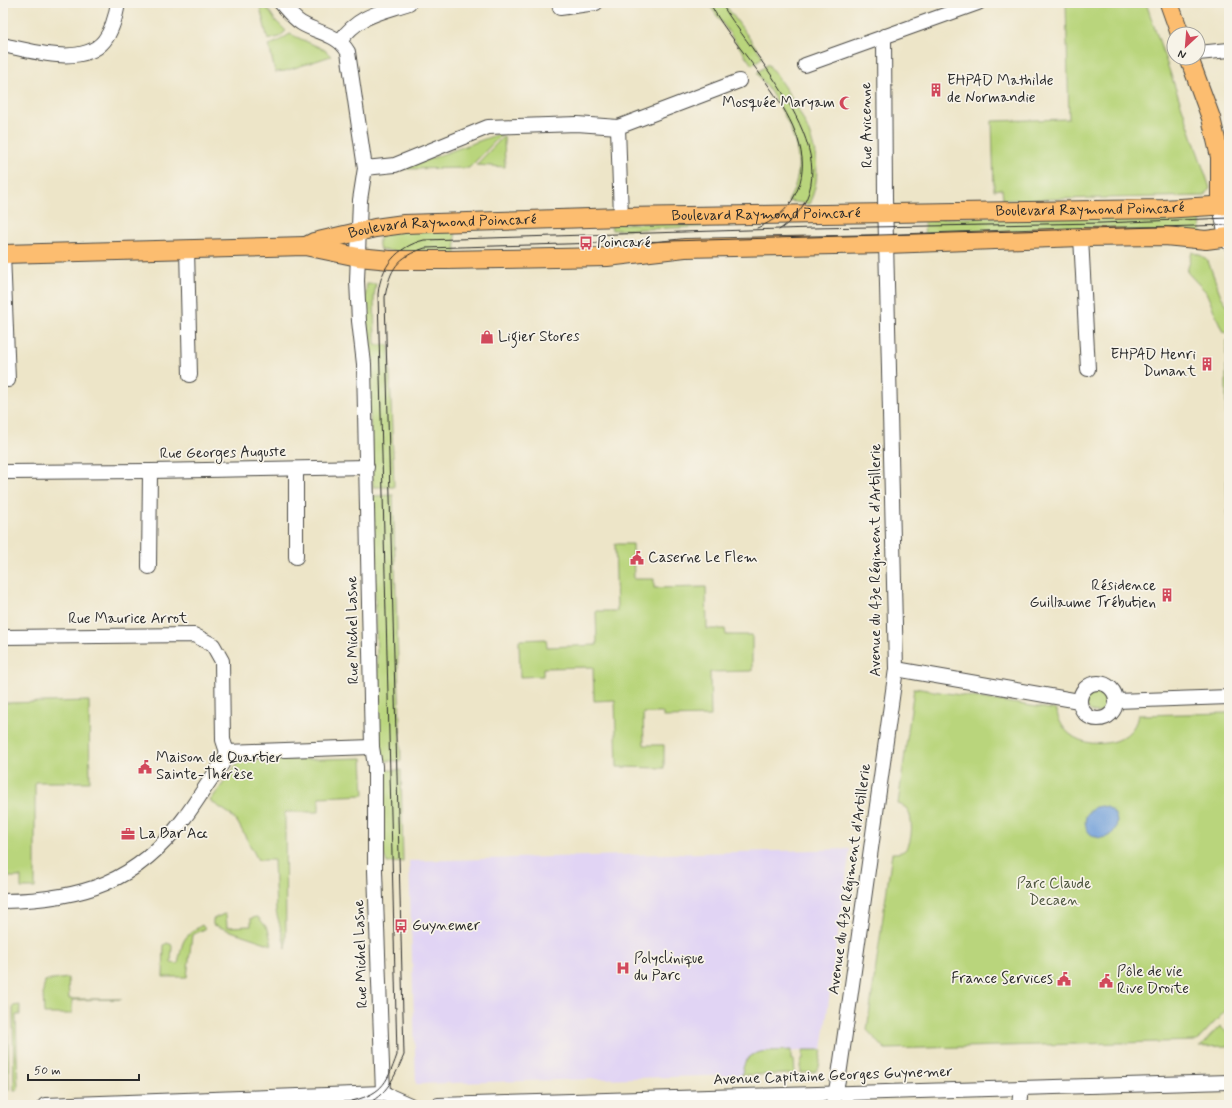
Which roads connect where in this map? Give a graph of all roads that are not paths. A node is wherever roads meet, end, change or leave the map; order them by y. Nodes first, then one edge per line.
1 (118, 3) edge
2 (281, 3) edge
3 (408, 3) edge
4 (559, 3) edge
5 (596, 3) edge
6 (978, 3) edge
7 (1169, 3) edge
8 (1177, 26) edge
9 (884, 36) junction
10 (340, 41) junction
11 (3, 44) edge
12 (1229, 50) edge
13 (1206, 52) edge
14 (805, 65) dead end
15 (1192, 66) edge
16 (738, 81) dead end
17 (618, 127) junction
18 (1225, 164) edge
19 (364, 168) junction
20 (1224, 205) edge
21 (886, 214) junction
22 (621, 217) junction
23 (358, 233) junction
24 (1081, 237) junction
25 (1228, 239) edge
26 (887, 244) junction
27 (305, 246) junction
28 (187, 249) junction
29 (3, 254) edge
30 (358, 257) junction
31 (1088, 369) dead end
32 (190, 375) dead end
33 (8, 380) dead end
34 (367, 467) junction
35 (296, 469) junction
36 (150, 471) junction
37 (3, 472) edge
38 (296, 557) dead end
39 (149, 567) dead end
40 (3, 637) edge
41 (896, 668) junction
42 (1229, 697) edge
43 (1079, 701) junction
44 (1116, 701) junction
45 (372, 747) junction
46 (227, 752) junction
47 (3, 901) edge
48 (1229, 1082) edge
49 (1021, 1088) junction
50 (383, 1093) junction
51 (834, 1099) edge
52 (45, 1105) edge
53 (410, 1105) edge
54 (438, 1105) edge
55 (1019, 1105) edge

1 - 11 street
2 - 10 street
3 - 10 street
4 - 5 street
6 - 9 street
7 - 8 main road
9 - 14 street
9 - 21 street, Rue Avicenne
10 - 19 street, Rue Michel Lasne
12 - 13 street
15 - 18 main road
16 - 17 street
17 - 19 street
17 - 22 street
18 - 20 main road
19 - 23 street, Rue Michel Lasne
20 - 21 main road, Boulevard Raymond Poincaré
20 - 25 street
21 - 22 main road, Boulevard Raymond Poincaré
21 - 26 street, Avenue du 43e Régiment d'Artillerie
22 - 23 main road, Boulevard Raymond Poincaré
23 - 27 main road, Boulevard Raymond Poincaré
23 - 30 street, Rue Michel Lasne
24 - 25 main road, Boulevard Raymond Poincaré
24 - 26 main road, Boulevard Raymond Poincaré
24 - 31 street
26 - 30 main road, Boulevard Raymond Poincaré
26 - 41 street, Avenue du 43e Régiment d'Artillerie
27 - 28 main road, Boulevard Raymond Poincaré
27 - 30 main road, Boulevard Raymond Poincaré
28 - 29 main road, Boulevard Raymond Poincaré
28 - 32 street
29 - 33 street, Boulevard Raymond Poincaré
30 - 34 street, Rue Michel Lasne
34 - 35 street, Rue Georges Auguste
34 - 45 street, Rue Michel Lasne
35 - 36 street, Rue Georges Auguste
35 - 38 street, Rue Georges Auguste
36 - 37 street, Rue Georges Auguste
36 - 39 street, Rue Georges Auguste
40 - 46 street, Rue Maurice Arrot
41 - 43 street
41 - 51 street, Avenue du 43e Régiment d'Artillerie
42 - 44 street
43 - 44 street
43 - 44 street
45 - 46 street
45 - 50 street, Rue Michel Lasne
46 - 47 street
48 - 49 street, Avenue Capitaine Georges Guynemer
49 - 51 street, Avenue Capitaine Georges Guynemer
49 - 55 street
50 - 52 street
50 - 53 street
51 - 54 street, Avenue Capitaine Georges Guynemer

